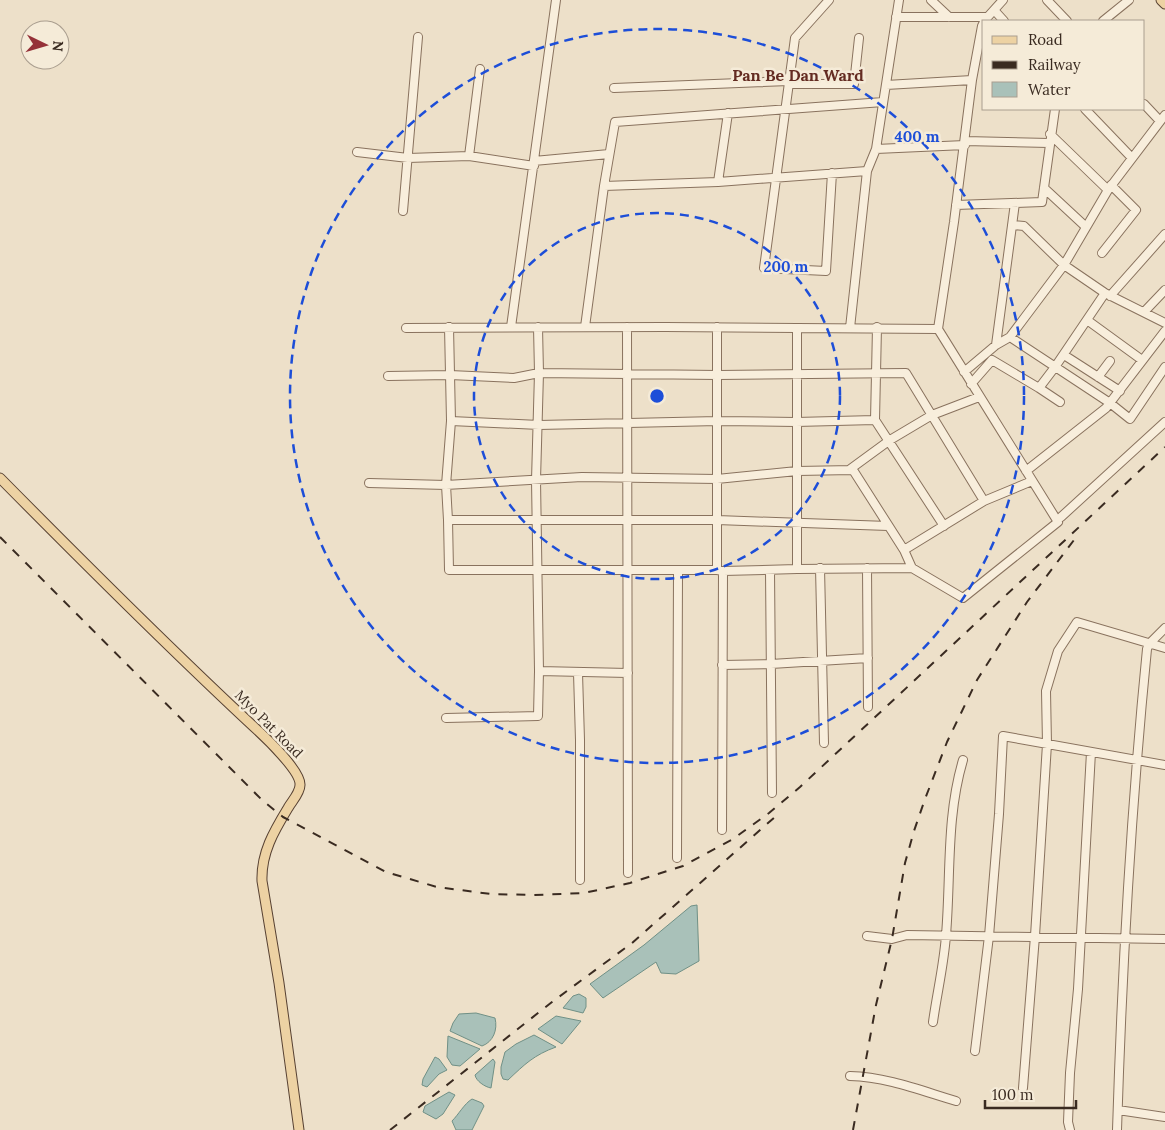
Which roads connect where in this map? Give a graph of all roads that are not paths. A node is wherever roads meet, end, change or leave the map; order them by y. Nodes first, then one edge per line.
1 (556, 0) edge
2 (829, 0) edge
3 (899, 0) edge
4 (931, 0) edge
5 (1003, 0) edge
6 (1047, 0) edge
7 (1128, 0) edge
8 (1162, 0) edge
9 (1165, 4) edge
10 (994, 10) junction
11 (948, 17) junction
12 (896, 18) junction
13 (985, 20) edge
14 (1003, 20) edge
15 (1066, 20) edge
16 (1104, 20) edge
17 (982, 26) edge
18 (418, 37) dead end
19 (859, 38) dead end
20 (480, 69) dead end
21 (972, 80) junction
22 (789, 83) junction
23 (886, 85) junction
24 (614, 88) dead end
25 (882, 102) junction
26 (1145, 105) edge
27 (785, 109) junction
28 (1054, 110) edge
29 (1086, 110) edge
30 (728, 113) junction
31 (1163, 118) edge
32 (1050, 139) junction
33 (965, 143) junction
34 (876, 149) junction
35 (357, 152) dead end
36 (609, 154) junction
37 (469, 156) junction
38 (408, 158) junction
39 (1132, 158) junction
40 (534, 163) junction
41 (867, 170) junction
42 (832, 173) junction
43 (776, 176) junction
44 (718, 182) junction
45 (604, 186) junction
46 (1109, 187) junction
47 (1044, 188) junction
48 (1014, 203) junction
49 (956, 205) junction
50 (403, 211) dead end
51 (1012, 224) junction
52 (1086, 227) junction
53 (1165, 234) edge
54 (1102, 253) dead end
55 (1064, 264) junction
56 (1165, 290) edge
57 (1107, 294) junction
58 (1144, 312) junction
59 (1086, 320) junction
60 (1165, 322) edge
61 (449, 327) junction
62 (511, 327) junction
63 (585, 327) junction
64 (628, 327) junction
65 (717, 327) junction
66 (406, 328) dead end
67 (538, 328) junction
68 (797, 328) junction
69 (850, 328) junction
70 (876, 328) junction
71 (938, 329) junction
72 (1165, 331) edge
73 (1010, 337) junction
74 (996, 345) junction
75 (1064, 355) junction
76 (1142, 360) junction
77 (1110, 361) dead end
78 (1165, 367) edge
79 (1055, 368) junction
80 (875, 372) junction
81 (964, 372) junction
82 (540, 373) junction
83 (628, 374) junction
84 (796, 374) junction
85 (450, 375) junction
86 (718, 375) junction
87 (388, 376) dead end
88 (1098, 377) junction
89 (971, 384) junction
90 (1039, 388) junction
91 (1120, 390) junction
92 (979, 397) junction
93 (1060, 402) dead end
94 (1110, 403) junction
95 (932, 415) junction
96 (876, 420) junction
97 (451, 421) junction
98 (718, 421) junction
99 (628, 422) junction
100 (796, 422) junction
101 (1165, 422) edge
102 (539, 425) junction
103 (890, 440) junction
104 (848, 470) junction
105 (796, 471) junction
106 (1026, 472) junction
107 (0, 478) edge
108 (628, 478) junction
109 (717, 479) junction
110 (536, 480) junction
111 (1032, 481) junction
112 (369, 483) dead end
113 (446, 486) junction
114 (984, 501) junction
115 (1061, 517) dead end
116 (628, 519) junction
117 (448, 520) junction
118 (537, 520) junction
119 (718, 520) junction
120 (797, 522) junction
121 (888, 526) junction
122 (944, 526) junction
123 (904, 550) junction
124 (820, 568) junction
125 (867, 568) junction
126 (912, 568) junction
127 (797, 569) junction
128 (537, 570) junction
129 (628, 570) junction
130 (678, 570) junction
131 (720, 570) junction
132 (770, 571) junction
133 (1165, 628) edge
134 (1149, 644) junction
135 (1165, 648) edge
136 (868, 658) junction
137 (822, 660) junction
138 (771, 664) junction
139 (722, 665) junction
140 (540, 671) junction
141 (578, 673) junction
142 (628, 673) junction
143 (868, 708) dead end
144 (446, 718) dead end
145 (824, 743) dead end
146 (1047, 744) junction
147 (1091, 752) junction
148 (963, 760) dead end
149 (1136, 760) junction
150 (1165, 765) edge
151 (772, 793) dead end
152 (722, 830) dead end
153 (677, 858) dead end
154 (628, 873) dead end
155 (580, 880) dead end
156 (867, 936) dead end
157 (946, 936) junction
158 (989, 936) junction
159 (1035, 936) junction
160 (1080, 937) junction
161 (1126, 938) junction
162 (1165, 939) edge
163 (933, 1022) dead end
164 (975, 1051) dead end
165 (850, 1076) dead end
166 (1022, 1088) dead end
167 (956, 1101) dead end
168 (1118, 1110) junction
169 (1165, 1117) edge
170 (300, 1130) edge
171 (1070, 1130) edge
172 (1117, 1130) edge

1 - 40 street
2 - 22 street
3 - 12 street
4 - 11 street
5 - 10 street
6 - 15 street
7 - 16 street
8 - 9 main road
10 - 13 street
10 - 14 street
11 - 12 street
11 - 13 street
12 - 23 street
17 - 21 street
18 - 38 street
19 - 22 street
20 - 37 street
21 - 23 street
21 - 33 street
22 - 24 street
22 - 27 street
23 - 25 street
25 - 27 street
25 - 34 street
26 - 31 street
27 - 30 street
27 - 43 street
28 - 32 street
29 - 39 street
30 - 36 street
30 - 44 street
31 - 39 street
32 - 33 street
32 - 46 street
32 - 47 street
33 - 34 street
33 - 49 street
34 - 41 street
35 - 38 street
36 - 40 street
36 - 45 street
37 - 38 street
37 - 40 street
38 - 50 street
39 - 46 street
40 - 62 street
41 - 42 street
41 - 69 street
42 - 43 street
42 - 43 street
43 - 44 street
44 - 45 street
45 - 63 street
46 - 52 street
46 - 54 street
47 - 48 street
47 - 52 street
48 - 49 street
48 - 51 street
49 - 71 street
51 - 55 street
51 - 74 street
52 - 55 street
53 - 57 street
55 - 57 street
55 - 73 street
56 - 58 street
57 - 58 street
57 - 59 street
58 - 60 street
59 - 75 street
59 - 76 street
61 - 62 street
61 - 66 street
61 - 85 street
62 - 67 street
63 - 64 street
63 - 67 street
64 - 65 street
64 - 83 street
65 - 68 street
65 - 86 street
67 - 82 street
68 - 69 street
68 - 84 street
69 - 70 street
70 - 71 street
70 - 80 street
71 - 81 street
72 - 76 street
73 - 74 street
73 - 79 street
74 - 81 street
75 - 79 street
75 - 88 street
76 - 91 street
77 - 88 street
78 - 94 street
79 - 90 street
79 - 94 street
80 - 84 street
80 - 95 street
80 - 96 street
81 - 89 street
82 - 83 street
82 - 85 street
82 - 102 street
83 - 86 street
83 - 99 street
84 - 86 street
84 - 100 street
85 - 87 street
85 - 97 street
86 - 98 street
88 - 91 street
89 - 90 street
89 - 92 street
90 - 93 street
91 - 94 street
92 - 95 street
92 - 106 street
94 - 106 street
95 - 103 street
95 - 114 street
96 - 100 street
96 - 103 street
97 - 102 street
97 - 113 street
98 - 99 street
98 - 100 street
98 - 109 street
99 - 102 street
99 - 108 street
100 - 105 street
101 - 115 street
102 - 110 street
103 - 104 street
103 - 122 street
104 - 105 street
104 - 121 street
105 - 109 street
105 - 120 street
106 - 111 street
107 - 170 main road, Myo Pat Road
108 - 109 street
108 - 110 street
108 - 116 street
109 - 119 street
110 - 113 street
110 - 118 street
111 - 114 street
111 - 126 street
112 - 113 street
113 - 117 street
114 - 122 street
116 - 118 street
116 - 119 street
116 - 129 street
117 - 118 street
117 - 128 street
118 - 128 street
119 - 120 street
119 - 131 street
120 - 121 street
120 - 127 street
121 - 123 street
122 - 123 street
123 - 126 street
124 - 125 street
124 - 127 street
124 - 137 street
125 - 126 street
125 - 136 street
127 - 132 street
128 - 129 street
128 - 140 street
129 - 130 street
129 - 142 street
130 - 131 street
130 - 153 street
131 - 132 street
131 - 139 street
132 - 138 street
133 - 134 street
134 - 135 street
134 - 146 street
134 - 149 street
136 - 137 street
136 - 143 street
137 - 138 street
137 - 145 street
138 - 139 street
138 - 151 street
139 - 152 street
140 - 141 street
140 - 144 street
141 - 142 street
141 - 155 street
142 - 154 street
146 - 147 street
146 - 158 street
146 - 159 street
147 - 149 street
147 - 160 street
148 - 157 street
149 - 150 street
149 - 161 street
156 - 157 street
157 - 158 street
157 - 163 street
158 - 159 street
158 - 164 street
159 - 160 street
159 - 166 street
160 - 161 street
160 - 171 street
161 - 162 street
161 - 168 street
165 - 167 street
168 - 169 street
168 - 172 street

